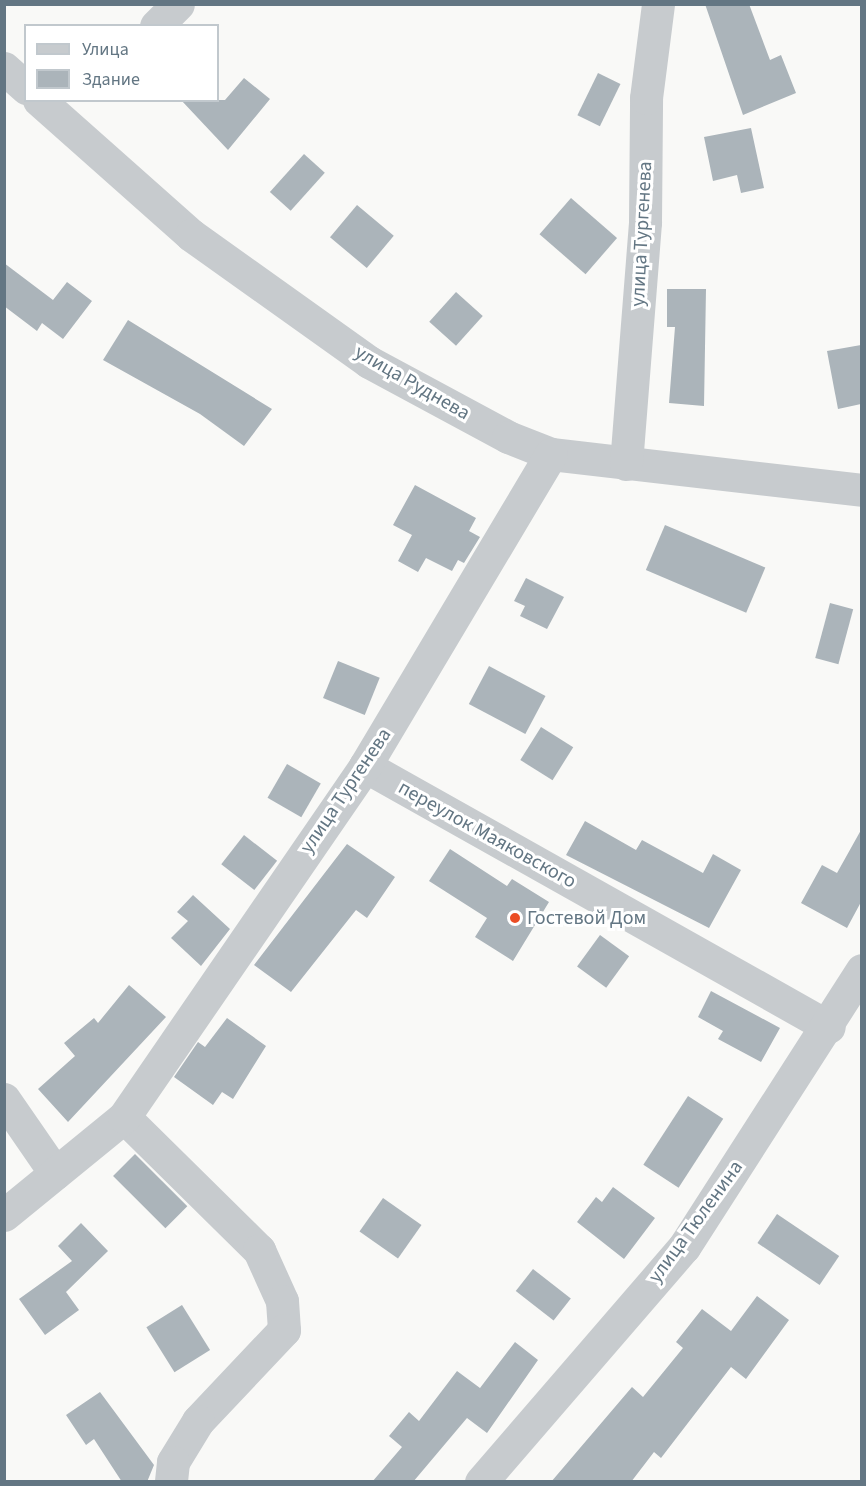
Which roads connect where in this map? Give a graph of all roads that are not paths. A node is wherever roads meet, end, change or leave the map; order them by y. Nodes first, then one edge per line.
1 (178, 4) edge
2 (658, 4) edge
3 (158, 24) edge
4 (4, 68) edge
5 (24, 86) edge
6 (58, 106) edge
7 (551, 454) junction
8 (626, 464) junction
9 (861, 490) edge
10 (365, 766) junction
11 (861, 970) edge
12 (829, 1027) junction
13 (4, 1099) edge
14 (124, 1117) junction
15 (55, 1173) junction
16 (4, 1215) edge
17 (171, 1482) edge
18 (481, 1482) edge

1 - 3 street
2 - 8 street, улица Тургенева
4 - 5 street
6 - 7 street, улица Руднева
7 - 8 street, улица Руднева
7 - 10 street, улица Тургенева
8 - 9 street, улица Руднева
10 - 12 street, переулок Маяковского
10 - 14 street, улица Тургенева
11 - 12 street, улица Тюленина
12 - 18 street, улица Тюленина
13 - 15 street
14 - 15 street, улица Тургенева
14 - 17 street
15 - 16 street, улица Тургенева

